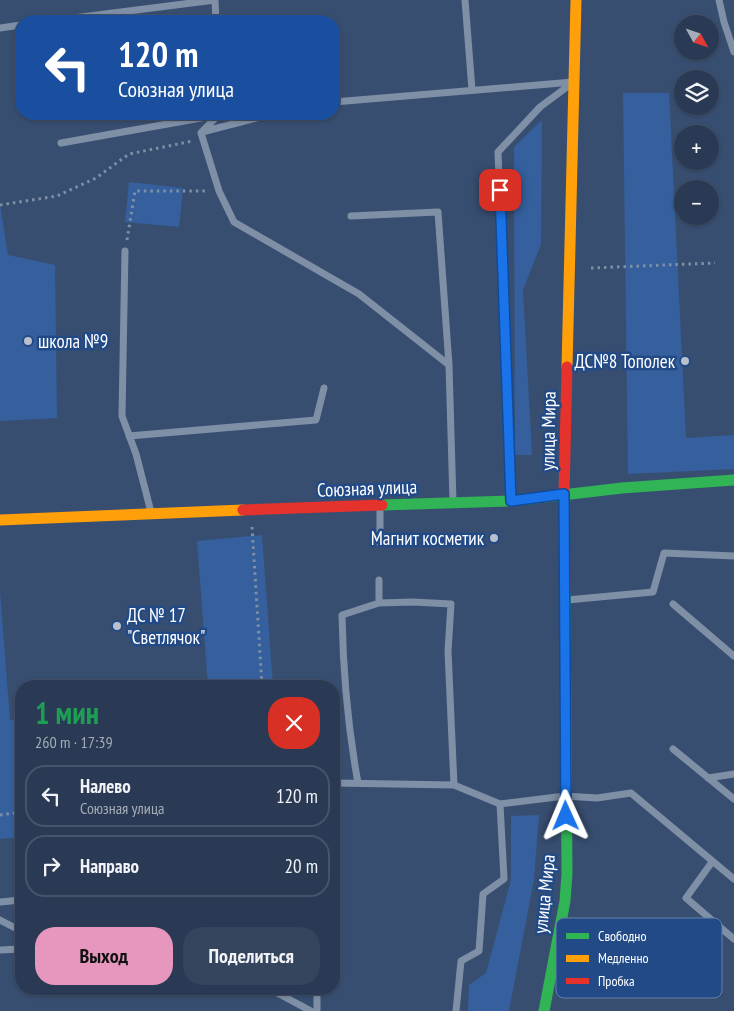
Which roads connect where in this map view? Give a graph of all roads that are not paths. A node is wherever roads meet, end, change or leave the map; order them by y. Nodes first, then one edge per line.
1 (215, 0) edge
2 (465, 0) edge
3 (576, 0) edge
4 (719, 0) edge
5 (97, 15) edge
6 (216, 15) edge
7 (15, 26) edge
8 (0, 28) edge
9 (734, 52) edge
10 (574, 82) junction
11 (472, 90) junction
12 (340, 101) edge
13 (190, 120) edge
14 (214, 120) edge
15 (253, 120) edge
16 (202, 136) junction
17 (61, 143) dead end
18 (351, 216) dead end
19 (126, 251) road end
20 (449, 365) junction
21 (324, 388) dead end
22 (129, 436) junction
23 (734, 480) edge
24 (564, 494) junction
25 (511, 501) junction
26 (453, 503) junction
27 (380, 505) junction
28 (151, 513) junction
29 (0, 520) edge
30 (380, 543) dead end
31 (734, 556) edge
32 (379, 580) dead end
33 (564, 600) junction
34 (379, 603) junction
35 (673, 604) dead end
36 (734, 656) edge
37 (673, 749) dead end
38 (734, 774) edge
39 (708, 778) junction
40 (340, 783) edge
41 (358, 783) junction
42 (454, 785) junction
43 (566, 796) junction
44 (734, 799) edge
45 (500, 804) junction
46 (712, 862) junction
47 (734, 879) edge
48 (15, 901) edge
49 (0, 902) edge
50 (562, 918) edge
51 (709, 918) edge
52 (0, 920) edge
53 (15, 928) edge
54 (722, 930) edge
55 (734, 940) edge
56 (556, 948) edge
57 (15, 949) edge
58 (0, 950) edge
59 (281, 995) edge
60 (317, 995) edge
61 (310, 1011) edge
62 (317, 1011) edge
63 (456, 1011) edge
64 (544, 1011) edge

1 - 5 lane
1 - 6 lane
2 - 11 lane
3 - 10 main road, улица Мира
4 - 9 lane
7 - 8 lane
10 - 11 lane
10 - 24 main road, улица Мира
10 - 25 lane
11 - 12 lane
13 - 17 lane
14 - 16 lane
15 - 16 lane
16 - 20 lane
18 - 20 lane
19 - 22 lane
20 - 26 lane
21 - 22 lane
22 - 28 lane
23 - 24 main road, Союзная улица
24 - 25 main road, Союзная улица
24 - 33 main road, улица Мира
25 - 26 main road, Союзная улица
26 - 27 main road, Союзная улица
27 - 28 main road, Союзная улица
27 - 30 lane
28 - 29 main road, Союзная улица
31 - 33 lane
32 - 34 lane
33 - 43 main road, улица Мира
34 - 41 lane
34 - 42 lane
35 - 36 lane
37 - 39 lane
38 - 39 lane
39 - 44 lane
40 - 41 lane
41 - 42 lane
42 - 45 lane
43 - 45 lane
43 - 46 lane
43 - 50 main road, улица Мира
45 - 63 lane
46 - 47 lane
46 - 51 lane
48 - 49 lane
52 - 53 lane
54 - 55 lane
56 - 64 main road, улица Мира
57 - 58 lane
59 - 61 lane
60 - 62 lane

